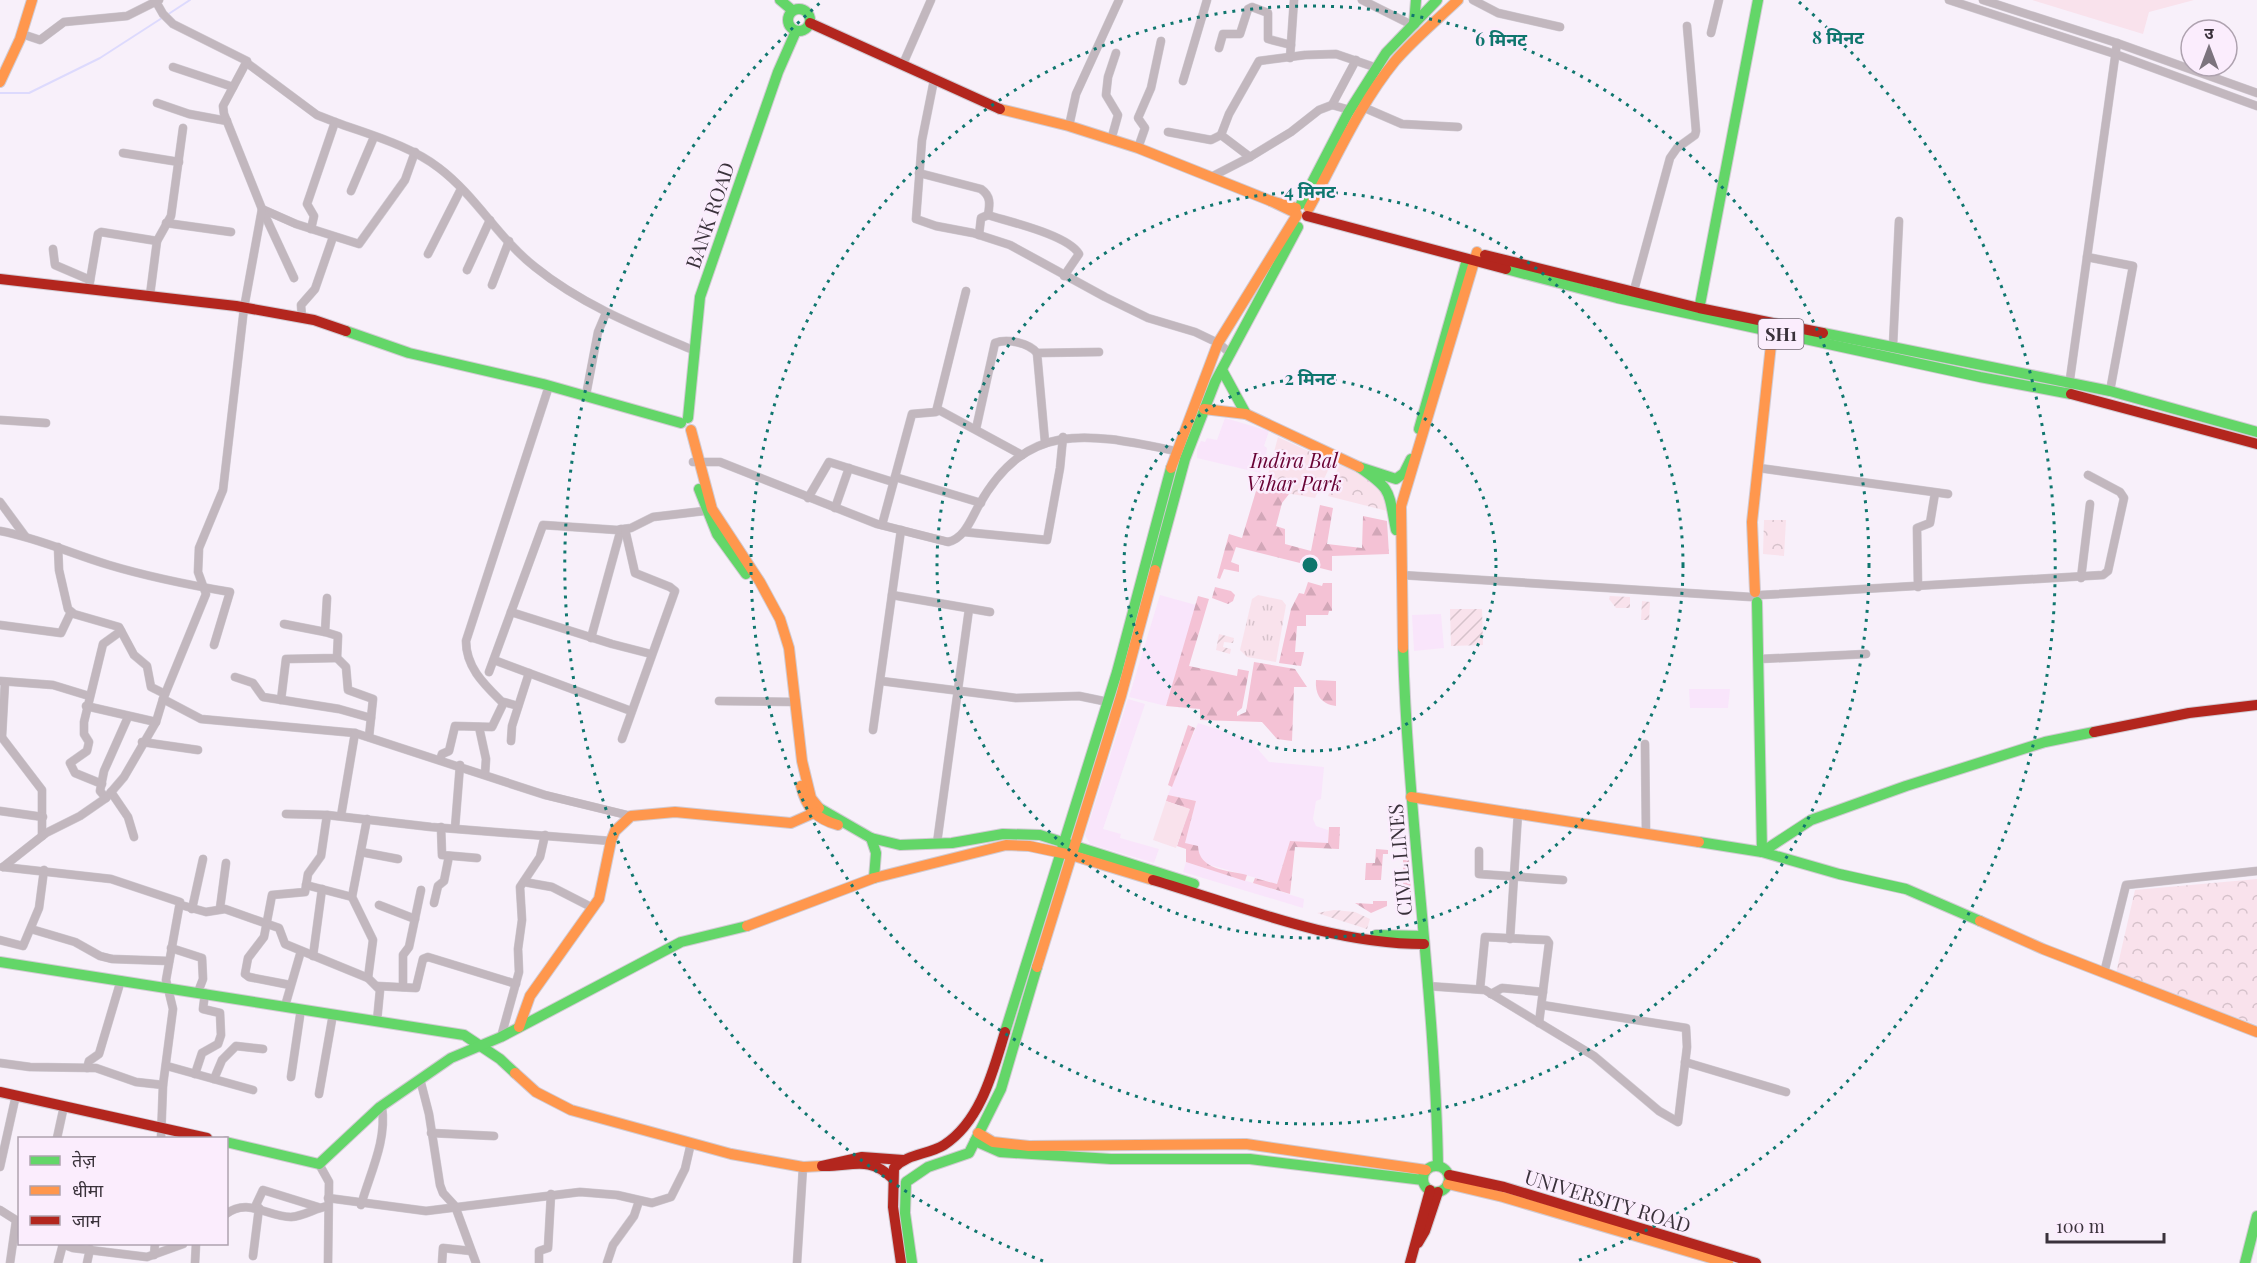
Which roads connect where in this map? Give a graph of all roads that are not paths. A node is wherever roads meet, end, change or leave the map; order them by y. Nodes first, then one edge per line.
1 (32, 0) edge
2 (780, 0) edge
3 (931, 0) edge
4 (1119, 0) edge
5 (1207, 0) edge
6 (1294, 0) edge
7 (1362, 0) edge
8 (1416, 0) edge
9 (1439, 0) edge
10 (1458, 0) edge
11 (1473, 0) edge
12 (1719, 0) edge
13 (1758, 0) edge
14 (1949, 0) edge
15 (1983, 0) edge
16 (157, 1) edge
17 (800, 6) edge
18 (1448, 10) junction
19 (810, 23) junction
20 (2055, 23) junction
21 (1413, 24) junction
22 (1687, 26) dead end
23 (1560, 27) dead end
24 (796, 31) junction
25 (1710, 33) dead end
26 (2052, 33) junction
27 (22, 34) junction
28 (1414, 40) junction
29 (1161, 41) dead end
30 (2116, 43) junction
31 (1291, 45) junction
32 (1218, 48) dead end
33 (0, 52) edge
34 (1116, 53) dead end
35 (2115, 54) junction
36 (1290, 58) junction
37 (11, 59) junction
38 (1356, 60) junction
39 (247, 63) junction
40 (903, 64) junction
41 (173, 67) dead end
42 (1377, 68) junction
43 (934, 80) junction
44 (1183, 81) dead end
45 (0, 82) edge
46 (233, 87) junction
47 (2257, 93) edge
48 (158, 103) dead end
49 (1332, 105) junction
50 (2257, 105) edge
51 (1365, 108) junction
52 (1350, 110) junction
53 (227, 121) junction
54 (335, 123) junction
55 (1069, 126) junction
56 (1458, 127) dead end
57 (183, 128) dead end
58 (1168, 132) dead end
59 (1221, 135) junction
60 (374, 137) junction
61 (1111, 140) junction
62 (1138, 148) junction
63 (415, 152) junction
64 (123, 153) dead end
65 (1250, 157) junction
66 (178, 162) junction
67 (919, 174) junction
68 (1213, 176) junction
69 (460, 189) junction
70 (351, 191) dead end
71 (262, 209) junction
72 (1302, 212) junction
73 (988, 215) junction
74 (490, 220) junction
75 (1899, 221) dead end
76 (166, 223) junction
77 (311, 229) junction
78 (231, 232) dead end
79 (979, 235) junction
80 (333, 237) junction
81 (157, 241) junction
82 (509, 241) junction
83 (53, 249) dead end
84 (428, 254) dead end
85 (1472, 255) junction
86 (2087, 257) junction
87 (467, 270) dead end
88 (1064, 276) junction
89 (294, 278) dead end
90 (0, 279) edge
91 (89, 284) junction
92 (492, 285) dead end
93 (966, 291) dead end
94 (150, 295) junction
95 (1633, 296) junction
96 (244, 308) junction
97 (1698, 312) junction
98 (606, 313) junction
99 (302, 318) junction
100 (1773, 327) junction
101 (1218, 343) junction
102 (1893, 345) junction
103 (693, 350) junction
104 (1099, 352) dead end
105 (1037, 353) junction
106 (1230, 353) junction
107 (1222, 370) junction
108 (549, 386) junction
109 (2069, 388) junction
110 (2110, 391) junction
111 (586, 395) junction
112 (937, 409) junction
113 (1204, 409) junction
114 (1246, 414) junction
115 (0, 420) edge
116 (46, 423) dead end
117 (686, 425) junction
118 (976, 429) junction
119 (2257, 432) edge
120 (1063, 437) junction
121 (1045, 442) junction
122 (2257, 444) edge
123 (1176, 451) junction
124 (1022, 455) junction
125 (696, 462) junction
126 (1359, 467) junction
127 (849, 468) junction
128 (1759, 468) junction
129 (2088, 475) dead end
130 (1396, 479) junction
131 (894, 480) junction
132 (1405, 490) junction
133 (1388, 491) junction
134 (1935, 493) junction
135 (1948, 494) dead end
136 (808, 498) junction
137 (0, 502) edge
138 (981, 503) junction
139 (2090, 504) dead end
140 (835, 508) junction
141 (705, 511) junction
142 (882, 525) junction
143 (623, 529) junction
144 (901, 530) junction
145 (0, 531) edge
146 (964, 532) junction
147 (26, 536) junction
148 (58, 547) junction
149 (1400, 550) junction
150 (1150, 571) junction
151 (1401, 575) junction
152 (2081, 578) junction
153 (204, 587) junction
154 (1918, 587) junction
155 (892, 595) junction
156 (1756, 596) junction
157 (327, 598) dead end
158 (969, 609) junction
159 (71, 612) junction
160 (511, 612) junction
161 (990, 612) dead end
162 (284, 624) dead end
163 (0, 625) edge
164 (121, 630) junction
165 (325, 632) junction
166 (591, 638) junction
167 (214, 645) dead end
168 (651, 654) junction
169 (1866, 654) dead end
170 (337, 658) junction
171 (1760, 659) junction
172 (494, 660) junction
173 (489, 672) dead end
174 (529, 673) junction
175 (235, 677) dead end
176 (881, 681) junction
177 (2, 682) edge
178 (956, 690) junction
179 (89, 696) junction
180 (164, 696) junction
181 (1113, 697) junction
182 (281, 700) junction
183 (719, 701) dead end
184 (793, 702) junction
185 (503, 703) junction
186 (2257, 705) edge
187 (86, 706) junction
188 (518, 706) junction
189 (631, 711) junction
190 (128, 717) junction
191 (371, 718) junction
192 (156, 722) junction
193 (479, 727) junction
194 (873, 730) dead end
195 (355, 733) junction
196 (1, 736) edge
197 (369, 737) junction
198 (622, 739) dead end
199 (511, 741) dead end
200 (142, 742) junction
201 (1645, 744) dead end
202 (198, 750) dead end
203 (440, 760) junction
204 (460, 765) junction
205 (485, 774) junction
206 (102, 784) junction
207 (109, 795) junction
208 (1411, 797) junction
209 (0, 811) edge
210 (816, 812) junction
211 (1518, 813) junction
212 (286, 814) dead end
213 (327, 815) junction
214 (340, 816) junction
215 (631, 816) junction
216 (43, 817) junction
217 (367, 819) junction
218 (441, 827) junction
219 (455, 828) junction
220 (1646, 833) junction
221 (545, 835) junction
222 (42, 836) junction
223 (134, 837) dead end
224 (871, 838) junction
225 (610, 841) junction
226 (937, 843) junction
227 (1068, 850) junction
228 (1479, 851) dead end
229 (361, 852) junction
230 (1761, 852) junction
231 (449, 856) junction
232 (477, 858) dead end
233 (203, 859) dead end
234 (398, 860) dead end
235 (226, 863) dead end
236 (1, 867) edge
237 (44, 870) junction
238 (2257, 871) edge
239 (1514, 876) junction
240 (874, 878) junction
241 (1563, 879) dead end
242 (524, 882) junction
243 (306, 885) junction
244 (322, 889) junction
245 (421, 890) dead end
246 (352, 897) junction
247 (434, 903) dead end
248 (181, 905) junction
249 (379, 905) dead end
250 (220, 908) junction
251 (593, 908) junction
252 (192, 909) junction
253 (415, 919) junction
254 (267, 923) junction
255 (31, 929) junction
256 (1510, 939) junction
257 (0, 940) edge
258 (1424, 940) junction
259 (171, 948) junction
260 (301, 951) junction
261 (313, 956) junction
262 (169, 961) junction
263 (0, 962) edge
264 (2104, 973) junction
265 (368, 978) junction
266 (121, 980) junction
267 (516, 984) junction
268 (290, 985) junction
269 (377, 986) junction
270 (1427, 986) junction
271 (403, 987) junction
272 (168, 988) junction
273 (1480, 989) junction
274 (1543, 992) junction
275 (202, 993) junction
276 (1491, 994) junction
277 (1542, 1005) junction
278 (285, 1006) junction
279 (302, 1009) junction
280 (333, 1014) junction
281 (377, 1021) junction
282 (1539, 1023) junction
283 (519, 1026) junction
284 (2257, 1032) edge
285 (501, 1037) junction
286 (478, 1044) junction
287 (262, 1049) dead end
288 (1685, 1062) junction
289 (0, 1063) edge
290 (167, 1066) junction
291 (87, 1068) junction
292 (195, 1074) junction
293 (291, 1077) dead end
294 (214, 1079) junction
295 (420, 1079) junction
296 (163, 1085) junction
297 (253, 1090) dead end
298 (0, 1092) edge
299 (1786, 1092) dead end
300 (319, 1094) dead end
301 (16, 1095) junction
302 (64, 1106) junction
303 (382, 1107) junction
304 (961, 1128) junction
305 (432, 1133) junction
306 (161, 1134) edge
307 (494, 1136) dead end
308 (57, 1137) edge
309 (196, 1137) edge
310 (976, 1137) junction
311 (228, 1142) edge
312 (691, 1143) junction
313 (987, 1149) junction
314 (969, 1153) junction
315 (903, 1160) junction
316 (319, 1164) junction
317 (822, 1166) junction
318 (1438, 1166) junction
319 (0, 1167) edge
320 (803, 1167) junction
321 (1425, 1175) junction
322 (892, 1178) junction
323 (1449, 1179) junction
324 (906, 1182) junction
325 (1434, 1191) junction
326 (551, 1194) junction
327 (639, 1201) junction
328 (328, 1202) junction
329 (361, 1205) junction
330 (455, 1206) junction
331 (318, 1207) junction
332 (257, 1208) junction
333 (0, 1210) edge
334 (228, 1212) edge
335 (2257, 1216) edge
336 (18, 1222) edge
337 (63, 1245) edge
338 (68, 1245) edge
339 (181, 1245) edge
340 (196, 1245) edge
341 (90, 1249) junction
342 (471, 1251) junction
343 (253, 1256) dead end
344 (150, 1258) edge
345 (10, 1263) edge
346 (58, 1263) edge
347 (87, 1263) edge
348 (195, 1263) edge
349 (328, 1263) edge
350 (441, 1263) edge
351 (476, 1263) edge
352 (539, 1263) edge
353 (607, 1263) edge
354 (797, 1263) edge
355 (901, 1263) edge
356 (912, 1263) edge
357 (1410, 1263) edge
358 (1728, 1263) edge
359 (1756, 1263) edge
360 (2245, 1263) edge

1 - 27 main road
2 - 17 main road
3 - 40 street
4 - 55 street
5 - 44 street
6 - 31 street
7 - 21 street
8 - 21 main road
9 - 18 main road
9 - 21 main road
10 - 18 main road
11 - 23 street
12 - 25 street
13 - 97 main road
14 - 26 street
15 - 20 street
16 - 27 street
16 - 39 street
17 - 19 main road
17 - 24 main road
18 - 28 main road
19 - 24 main road
19 - 40 main road
20 - 26 street
20 - 30 street
21 - 28 main road
21 - 42 main road
22 - 95 street
24 - 103 main road, BANK ROAD
26 - 35 street
27 - 37 main road
28 - 51 main road
29 - 62 street
30 - 35 street
30 - 47 street
31 - 32 street
31 - 36 street
33 - 37 main road
34 - 61 street
35 - 50 street
35 - 86 street
36 - 38 street
36 - 59 street
37 - 45 main road
38 - 42 street
38 - 49 street
39 - 46 street
39 - 54 street
40 - 43 main road
41 - 46 street
42 - 52 main road
43 - 55 main road
43 - 67 street
46 - 53 street
48 - 53 street
49 - 52 street
49 - 65 street
51 - 56 street
51 - 72 main road
52 - 72 main road
53 - 71 street
54 - 60 street
54 - 77 street
55 - 61 main road
57 - 66 street
58 - 59 street
59 - 65 street
60 - 63 street
60 - 70 street
61 - 62 main road
62 - 68 main road
63 - 69 street
63 - 80 street
64 - 66 street
65 - 68 street
66 - 76 street
67 - 73 street
67 - 79 street
68 - 72 main road
69 - 74 street
69 - 84 street
71 - 77 street
71 - 89 street
71 - 96 street
72 - 85 main road, SH1
72 - 101 main road
72 - 106 main road
73 - 79 street
73 - 88 street
74 - 82 street
74 - 87 street
75 - 102 street
76 - 78 street
76 - 81 street
77 - 80 street
79 - 88 street
80 - 99 street
81 - 91 street
81 - 94 street
82 - 92 street
82 - 98 street
83 - 91 street
85 - 95 main road, SH1
85 - 130 main road
85 - 132 main road
86 - 109 street
86 - 110 street
88 - 101 street
90 - 91 main road
91 - 94 main road
93 - 112 street
94 - 96 main road
95 - 97 main road, SH1
96 - 99 main road
96 - 153 street
97 - 100 main road, SH1
98 - 103 street
98 - 111 street
99 - 108 main road
100 - 102 main road, SH1
100 - 109 main road, SH1
100 - 128 main road
101 - 106 street
101 - 123 main road
102 - 109 main road, SH1
103 - 117 main road, BANK ROAD
104 - 105 street
105 - 118 street
105 - 121 street
106 - 107 main road
107 - 113 main road
107 - 114 main road
108 - 111 main road
108 - 185 street
109 - 110 main road, SH1
109 - 122 main road, SH1
110 - 119 main road, SH1
111 - 117 main road
112 - 118 street
112 - 131 street
113 - 114 main road
113 - 150 main road
114 - 126 main road
115 - 116 street
117 - 125 main road, BANK ROAD
118 - 124 street
120 - 121 street
120 - 123 street
120 - 146 street
121 - 124 street
123 - 150 main road
124 - 138 street
125 - 136 street
125 - 141 main road
125 - 184 main road
126 - 130 main road
126 - 133 main road
127 - 131 street
127 - 136 street
127 - 140 street
128 - 134 street
128 - 156 main road
129 - 152 street
130 - 132 main road
130 - 133 main road
131 - 138 street
131 - 142 street
132 - 133 main road
132 - 149 main road
133 - 149 main road
134 - 135 street
134 - 154 street
136 - 140 street
137 - 147 street
138 - 146 street
139 - 152 street
140 - 142 street
141 - 143 street
141 - 184 main road
142 - 144 street
143 - 160 street
143 - 166 street
143 - 168 street
144 - 146 street
144 - 155 street
145 - 147 street
147 - 148 street
148 - 153 street
148 - 159 street
149 - 151 main road, CIVIL LINES
150 - 181 main road
151 - 156 street
151 - 208 main road, CIVIL LINES
152 - 154 street
153 - 167 street
153 - 180 street
154 - 156 street
155 - 158 street
155 - 176 street
156 - 171 main road
157 - 165 street
158 - 161 street
158 - 178 street
159 - 163 street
159 - 164 street
160 - 166 street
160 - 172 street
162 - 165 street
164 - 179 street
164 - 180 street
165 - 170 street
166 - 168 street
168 - 189 street
169 - 171 street
170 - 182 street
170 - 191 street
171 - 230 main road
172 - 173 street
172 - 174 street
174 - 188 street
174 - 189 street
175 - 182 street
176 - 178 street
176 - 194 street
177 - 179 street
177 - 196 street
178 - 181 street
178 - 226 street
179 - 187 street
180 - 192 street
180 - 195 street
181 - 227 main road
182 - 191 street
183 - 184 street
184 - 210 main road
185 - 188 street
185 - 193 street
186 - 230 main road
187 - 190 street
187 - 206 street
188 - 199 street
189 - 198 street
190 - 192 street
190 - 206 street
191 - 197 street
192 - 200 street
193 - 203 street
193 - 205 street
195 - 197 street
195 - 214 street
196 - 216 street
197 - 203 street
200 - 202 street
200 - 207 street
201 - 220 street
203 - 204 street
204 - 205 street
204 - 219 street
205 - 215 street
206 - 207 street
207 - 222 street
207 - 223 street
208 - 211 main road
208 - 258 main road, CIVIL LINES
209 - 216 street
210 - 215 main road
210 - 224 main road
211 - 220 main road
211 - 239 street
212 - 213 street
213 - 214 street
213 - 243 street
214 - 217 street
215 - 225 main road
216 - 222 street
217 - 218 street
217 - 229 street
218 - 219 street
218 - 231 street
219 - 221 street
220 - 230 main road
221 - 225 street
221 - 242 street
222 - 236 street
224 - 226 main road
224 - 240 main road
225 - 251 main road
226 - 227 main road
227 - 240 main road
227 - 258 main road
227 - 304 main road
227 - 310 main road
228 - 239 street
229 - 234 street
229 - 246 street
230 - 264 main road
231 - 232 street
231 - 247 street
233 - 252 street
235 - 250 street
236 - 237 street
237 - 248 street
237 - 255 street
238 - 264 street
239 - 241 street
239 - 256 street
240 - 283 main road
242 - 251 street
242 - 267 street
243 - 244 street
243 - 254 street
244 - 246 street
244 - 261 street
245 - 253 street
246 - 265 street
248 - 252 street
248 - 259 street
249 - 253 street
250 - 252 street
250 - 254 street
251 - 283 main road
253 - 271 street
254 - 260 street
254 - 268 street
255 - 257 street
255 - 262 street
256 - 273 street
256 - 274 street
258 - 270 main road, CIVIL LINES
259 - 262 street
259 - 275 street
260 - 261 street
260 - 268 street
261 - 265 street
262 - 272 street
263 - 266 main road
264 - 284 main road
265 - 269 street
266 - 272 main road
266 - 291 street
267 - 271 street
267 - 285 street
268 - 278 street
269 - 271 street
269 - 281 street
270 - 273 street
270 - 318 main road, CIVIL LINES
272 - 275 main road
272 - 290 street
273 - 276 street
274 - 276 street
274 - 277 street
275 - 278 main road
275 - 292 street
276 - 282 street
277 - 282 street
277 - 288 street
278 - 279 main road
279 - 280 main road
279 - 293 street
280 - 281 main road
280 - 300 street
281 - 286 main road
282 - 288 street
283 - 285 main road
285 - 286 main road
286 - 295 main road
286 - 312 main road
287 - 294 street
288 - 299 street
289 - 291 street
290 - 292 street
290 - 296 street
291 - 296 street
292 - 294 street
294 - 297 street
295 - 303 main road
295 - 305 street
296 - 306 street
298 - 301 main road
301 - 302 main road
301 - 319 street
302 - 306 main road
302 - 308 street
303 - 316 main road
303 - 329 street
304 - 310 main road
304 - 315 main road
305 - 307 street
305 - 330 street
306 - 309 main road
310 - 313 main road
310 - 314 main road
310 - 321 main road
311 - 316 main road
312 - 320 main road
312 - 327 street
313 - 314 main road
313 - 321 main road
314 - 324 main road
315 - 317 main road
315 - 322 main road
316 - 328 street
317 - 320 main road
317 - 322 main road
318 - 321 main road
318 - 323 main road
320 - 354 street
321 - 325 main road
322 - 324 main road
322 - 355 main road
323 - 325 main road
323 - 358 main road, UNIVERSITY ROAD
323 - 359 main road, UNIVERSITY ROAD
324 - 356 main road
325 - 357 main road
326 - 327 street
326 - 330 street
326 - 352 street
327 - 353 street
328 - 329 street
328 - 331 street
328 - 349 street
329 - 330 street
330 - 342 street
331 - 332 street
331 - 332 street
332 - 334 street
332 - 343 street
333 - 336 street
335 - 360 main road
336 - 345 street
337 - 346 street
338 - 341 street
339 - 344 street
340 - 348 street
341 - 344 street
341 - 347 street
342 - 350 street
342 - 351 street

